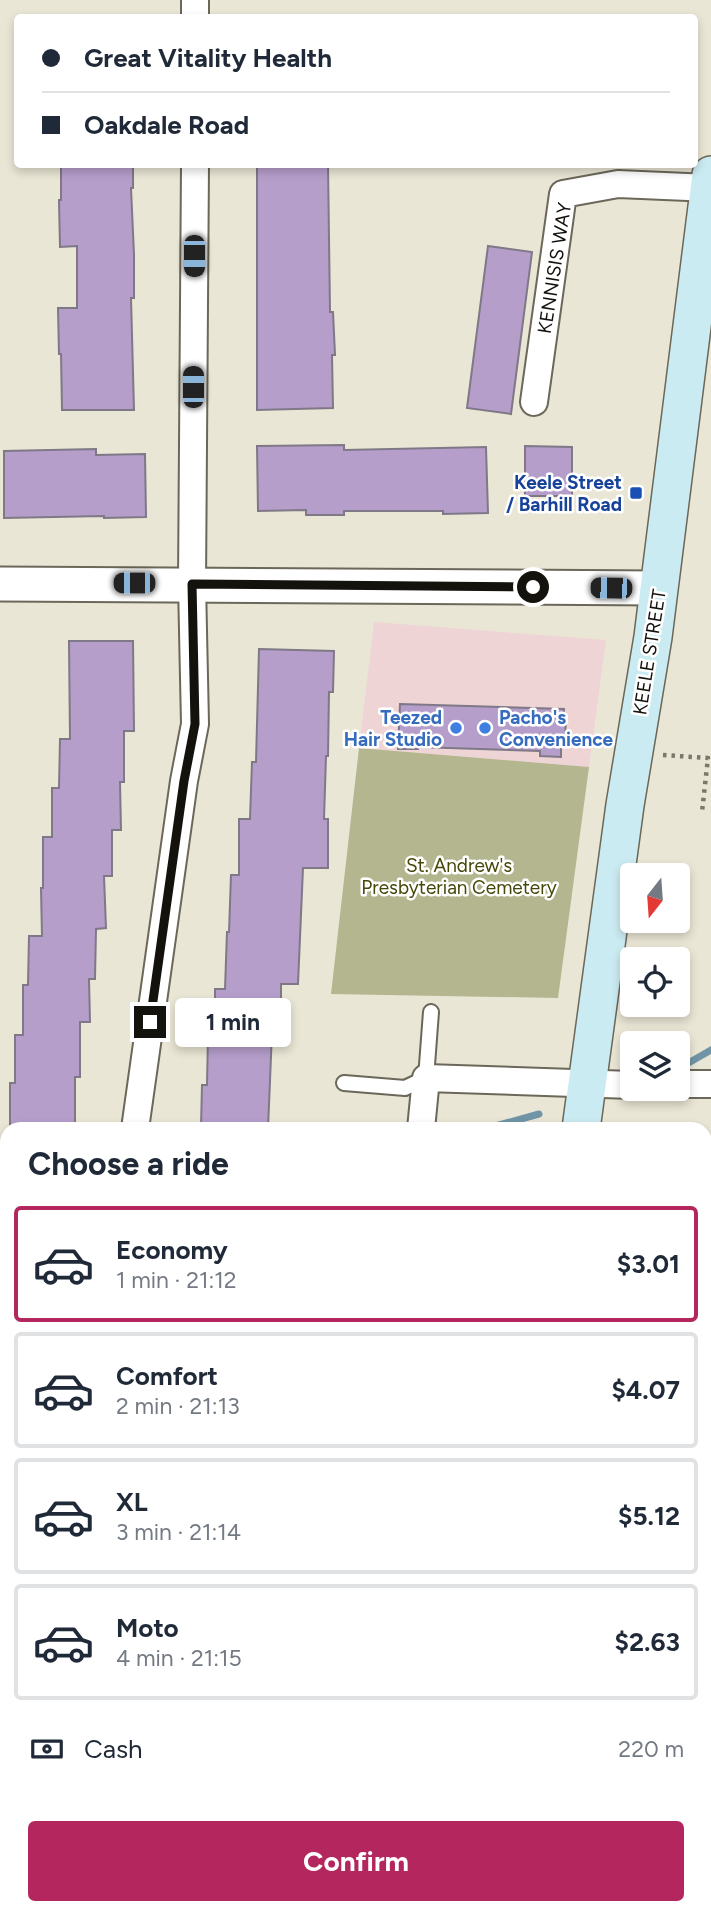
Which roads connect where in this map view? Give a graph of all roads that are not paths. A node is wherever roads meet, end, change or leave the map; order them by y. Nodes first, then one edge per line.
1 (195, 168) edge
2 (710, 184) edge
3 (534, 402) dead end
4 (0, 583) edge
5 (192, 584) junction
6 (659, 588) junction
7 (431, 1013) dead end
8 (425, 1078) junction
9 (344, 1083) dead end
10 (690, 1084) edge
11 (711, 1084) edge
12 (586, 1085) junction
13 (620, 1085) edge
14 (136, 1122) edge
15 (422, 1122) edge
16 (582, 1122) edge

1 - 5 street
2 - 3 street, KENNISIS WAY
2 - 6 main road, KEELE STREET
4 - 5 street
5 - 6 street
5 - 14 street
6 - 12 main road, KEELE STREET
7 - 8 lane
8 - 9 lane
8 - 12 street
8 - 15 street
10 - 11 street
12 - 13 street
12 - 16 main road, KEELE STREET

